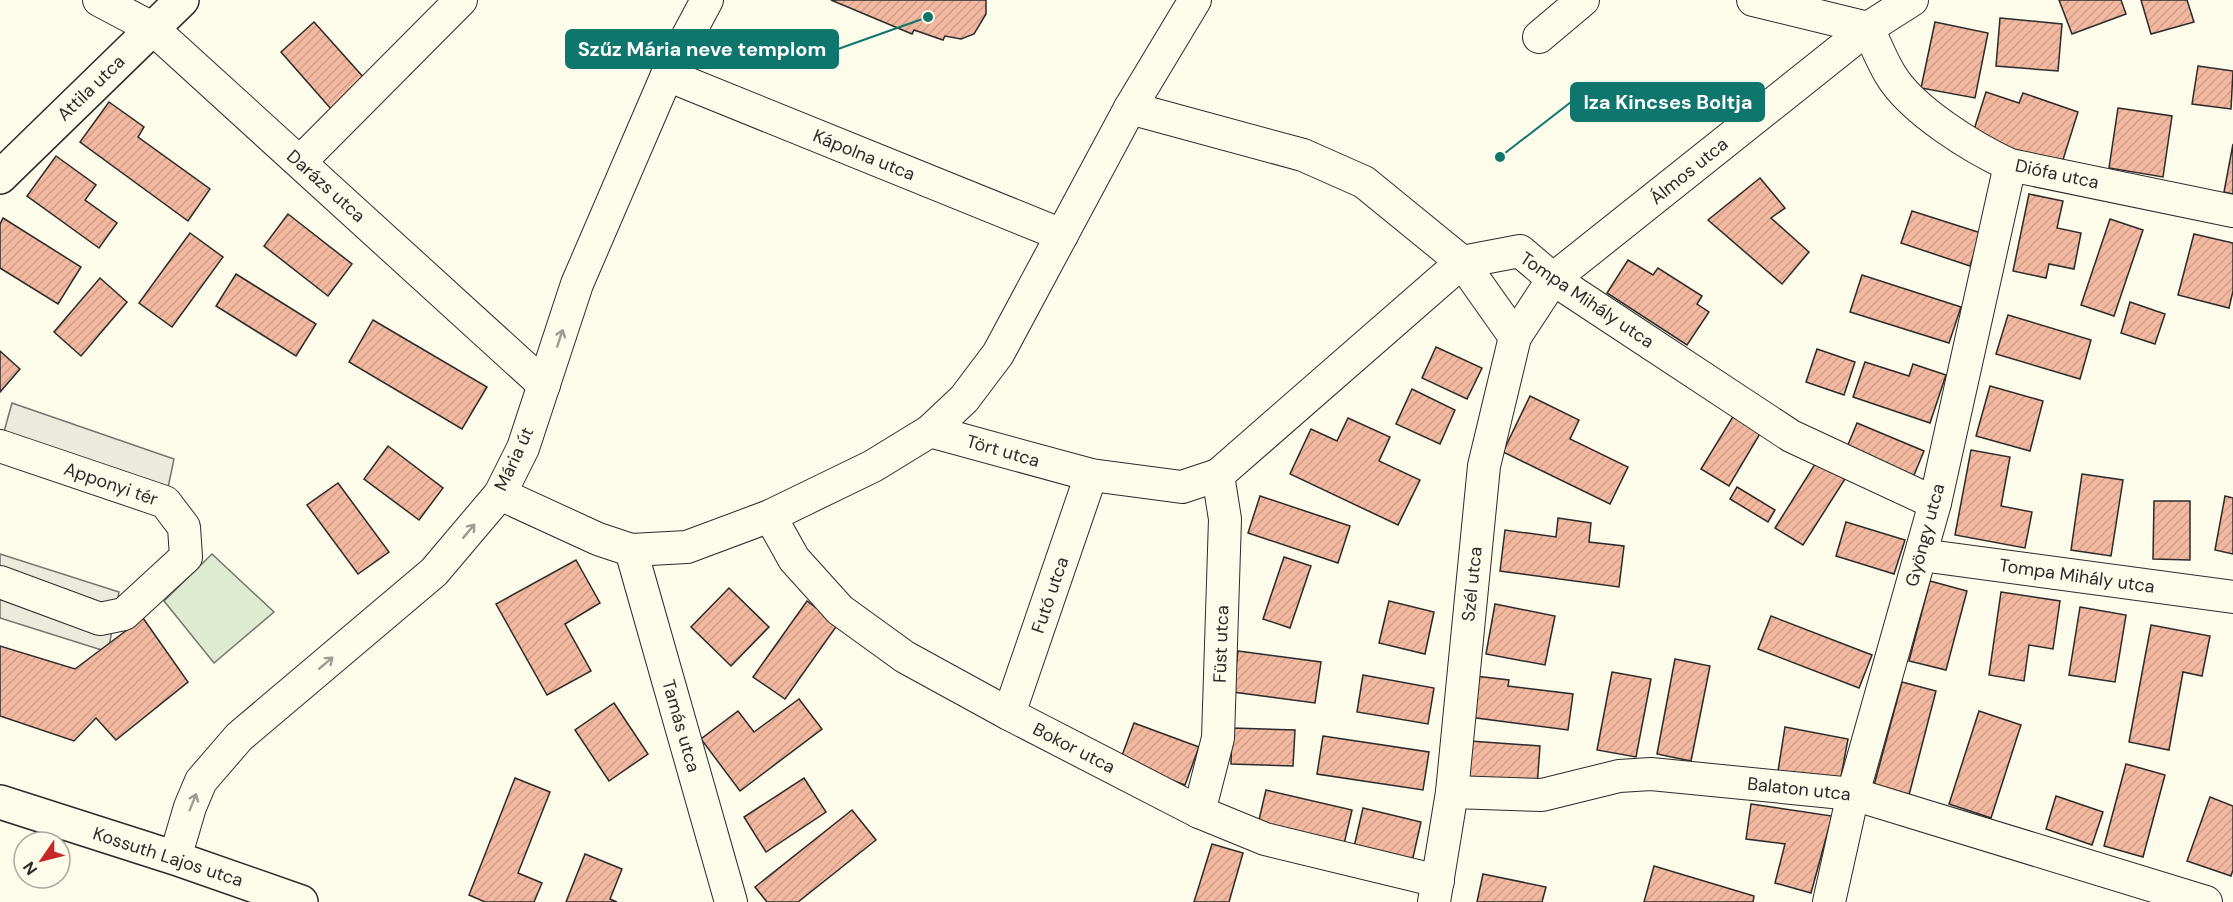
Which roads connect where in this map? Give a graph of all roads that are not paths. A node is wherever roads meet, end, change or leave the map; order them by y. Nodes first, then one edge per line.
1 (99, 0) edge
2 (182, 0) edge
3 (461, 0) edge
4 (707, 0) edge
5 (1195, 0) edge
6 (1582, 0) edge
7 (1753, 0) edge
8 (1912, 0) edge
9 (152, 28) junction
10 (1868, 28) junction
11 (1539, 37) dead end
12 (667, 75) junction
13 (1130, 108) junction
14 (300, 162) junction
15 (2010, 165) junction
16 (0, 177) edge
17 (2233, 211) edge
18 (1062, 235) junction
19 (1462, 262) junction
20 (1553, 279) junction
21 (1515, 337) junction
22 (544, 386) junction
23 (930, 430) junction
24 (0, 446) edge
25 (1218, 475) junction
26 (1091, 476) junction
27 (500, 494) junction
28 (1935, 503) junction
29 (770, 516) junction
30 (632, 550) junction
31 (1921, 555) junction
32 (0, 582) edge
33 (2233, 597) edge
34 (1009, 714) junction
35 (1452, 792) junction
36 (1853, 794) junction
37 (0, 802) edge
38 (1199, 812) junction
39 (175, 858) junction
40 (1436, 891) edge
41 (301, 902) edge
42 (730, 902) edge
43 (1829, 902) edge
44 (2206, 902) edge

1 - 9 street, Darázs utca
2 - 9 street, Attila utca
3 - 14 street
4 - 12 street, Mária út
5 - 13 street
6 - 11 street
7 - 10 street
8 - 10 street, Álmos utca
9 - 14 street, Darázs utca
9 - 16 street, Attila utca
10 - 15 street, Diófa utca
10 - 20 street, Álmos utca
12 - 18 street, Kápolna utca
22 -> 12 street, Mária út
13 - 18 street
13 - 19 street
14 - 22 street, Darázs utca
15 - 17 street, Diófa utca
15 - 28 street, Gyöngy utca
18 - 23 street
19 - 20 street, Tompa Mihály utca
19 - 21 street
19 - 25 street, Tört utca
20 - 21 street, Szél utca
20 - 28 street, Tompa Mihály utca
21 - 35 street, Szél utca
22 - 27 street, Mária út
23 - 26 street, Tört utca
23 - 29 street
24 - 32 street, Apponyi tér
25 - 26 street, Tört utca
25 - 38 street, Füst utca
26 - 34 street, Futó utca
27 - 30 street
39 -> 27 street, Mária út
28 - 31 street, Gyöngy utca
29 - 30 street
29 - 34 street, Bokor utca
30 - 42 street, Tamás utca
31 - 33 street, Tompa Mihály utca
31 - 36 street, Gyöngy utca
34 - 38 street, Bokor utca
35 - 36 street, Balaton utca
35 - 40 street, Szél utca
36 - 43 street, Gyöngy utca
36 - 44 street, Balaton utca
37 - 39 street, Kossuth Lajos utca
38 - 40 street, Bokor utca
39 - 41 street, Kossuth Lajos utca

